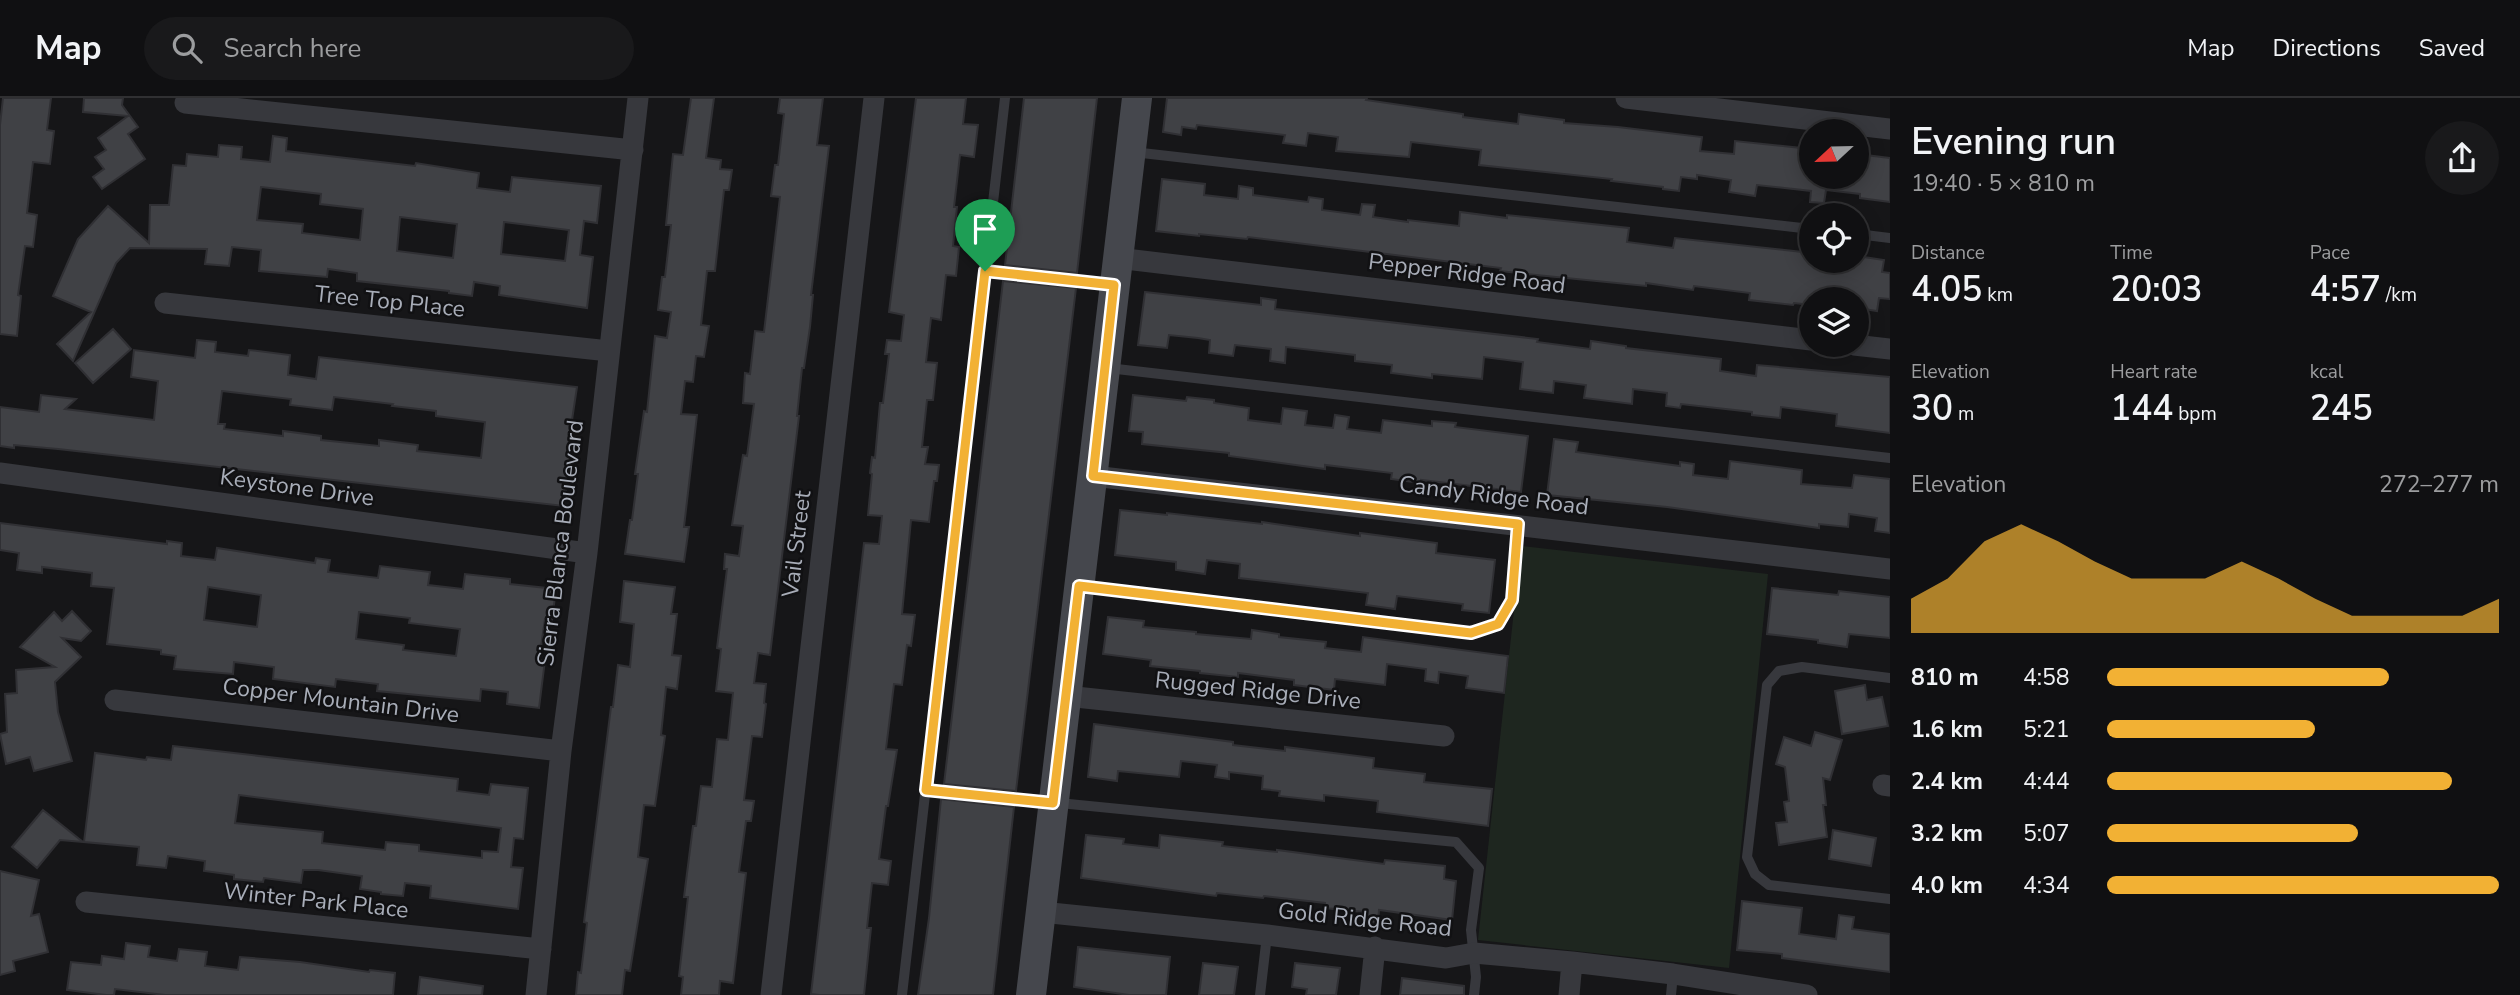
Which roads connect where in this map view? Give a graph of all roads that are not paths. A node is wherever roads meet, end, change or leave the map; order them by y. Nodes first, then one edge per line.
1 (638, 98) edge
2 (874, 98) edge
3 (1005, 98) edge
4 (1136, 98) edge
5 (1626, 98) edge
6 (1701, 102) edge
7 (185, 103) dead end
8 (1890, 129) edge
9 (633, 150) junction
10 (1130, 151) junction
11 (1799, 228) edge
12 (1869, 235) edge
13 (1890, 238) edge
14 (985, 271) junction
15 (1116, 271) junction
16 (165, 303) dead end
17 (1799, 339) edge
18 (1869, 347) edge
19 (1890, 349) edge
20 (609, 351) junction
21 (1105, 367) junction
22 (1890, 458) edge
23 (0, 473) edge
24 (1093, 476) junction
25 (1518, 524) junction
26 (587, 553) junction
27 (1890, 569) edge
28 (1079, 586) junction
29 (1890, 678) edge
30 (1066, 696) junction
31 (115, 700) dead end
32 (1444, 736) dead end
33 (561, 751) junction
34 (926, 790) junction
35 (1053, 803) junction
36 (1890, 899) edge
37 (86, 902) dead end
38 (1041, 912) junction
39 (1267, 934) junction
40 (1375, 947) junction
41 (541, 949) junction
42 (1474, 953) junction
43 (1572, 962) junction
44 (1672, 985) edge
45 (1796, 994) edge
46 (536, 995) edge
47 (771, 995) edge
48 (902, 995) edge
49 (1031, 995) edge
50 (1260, 995) edge
51 (1370, 995) edge
52 (1474, 995) edge
53 (1569, 995) edge

1 - 9 street, Sierra Blanca Boulevard
2 - 47 street, Vail Street
3 - 14 lane
4 - 10 street
5 - 6 street
6 - 8 street
7 - 9 street
9 - 20 street, Sierra Blanca Boulevard
10 - 11 lane
10 - 15 street
12 - 13 lane
14 - 15 lane
14 - 34 lane
15 - 17 street, Pepper Ridge Road
15 - 21 street
16 - 20 street, Tree Top Place
18 - 19 street
20 - 26 street, Sierra Blanca Boulevard
21 - 22 lane
21 - 24 street
23 - 26 street, Keystone Drive
24 - 25 street, Candy Ridge Road
24 - 28 street
25 - 27 street, Candy Ridge Road
25 - 28 lane
26 - 33 street, Sierra Blanca Boulevard
28 - 30 street
29 - 36 lane
30 - 32 street, Rugged Ridge Drive
30 - 35 street
31 - 33 street, Copper Mountain Drive
33 - 41 street, Sierra Blanca Boulevard
34 - 35 lane
34 - 48 lane
35 - 38 street
35 - 42 lane
37 - 41 street, Winter Park Place
38 - 39 street, Gold Ridge Road
38 - 49 street
39 - 40 street, Gold Ridge Road
39 - 50 lane
40 - 42 street, Gold Ridge Road
40 - 51 street
41 - 46 street, Sierra Blanca Boulevard
42 - 43 street, Gold Ridge Road
42 - 52 lane
43 - 44 street, Gold Ridge Road
43 - 53 street
44 - 45 street, Gold Ridge Road

